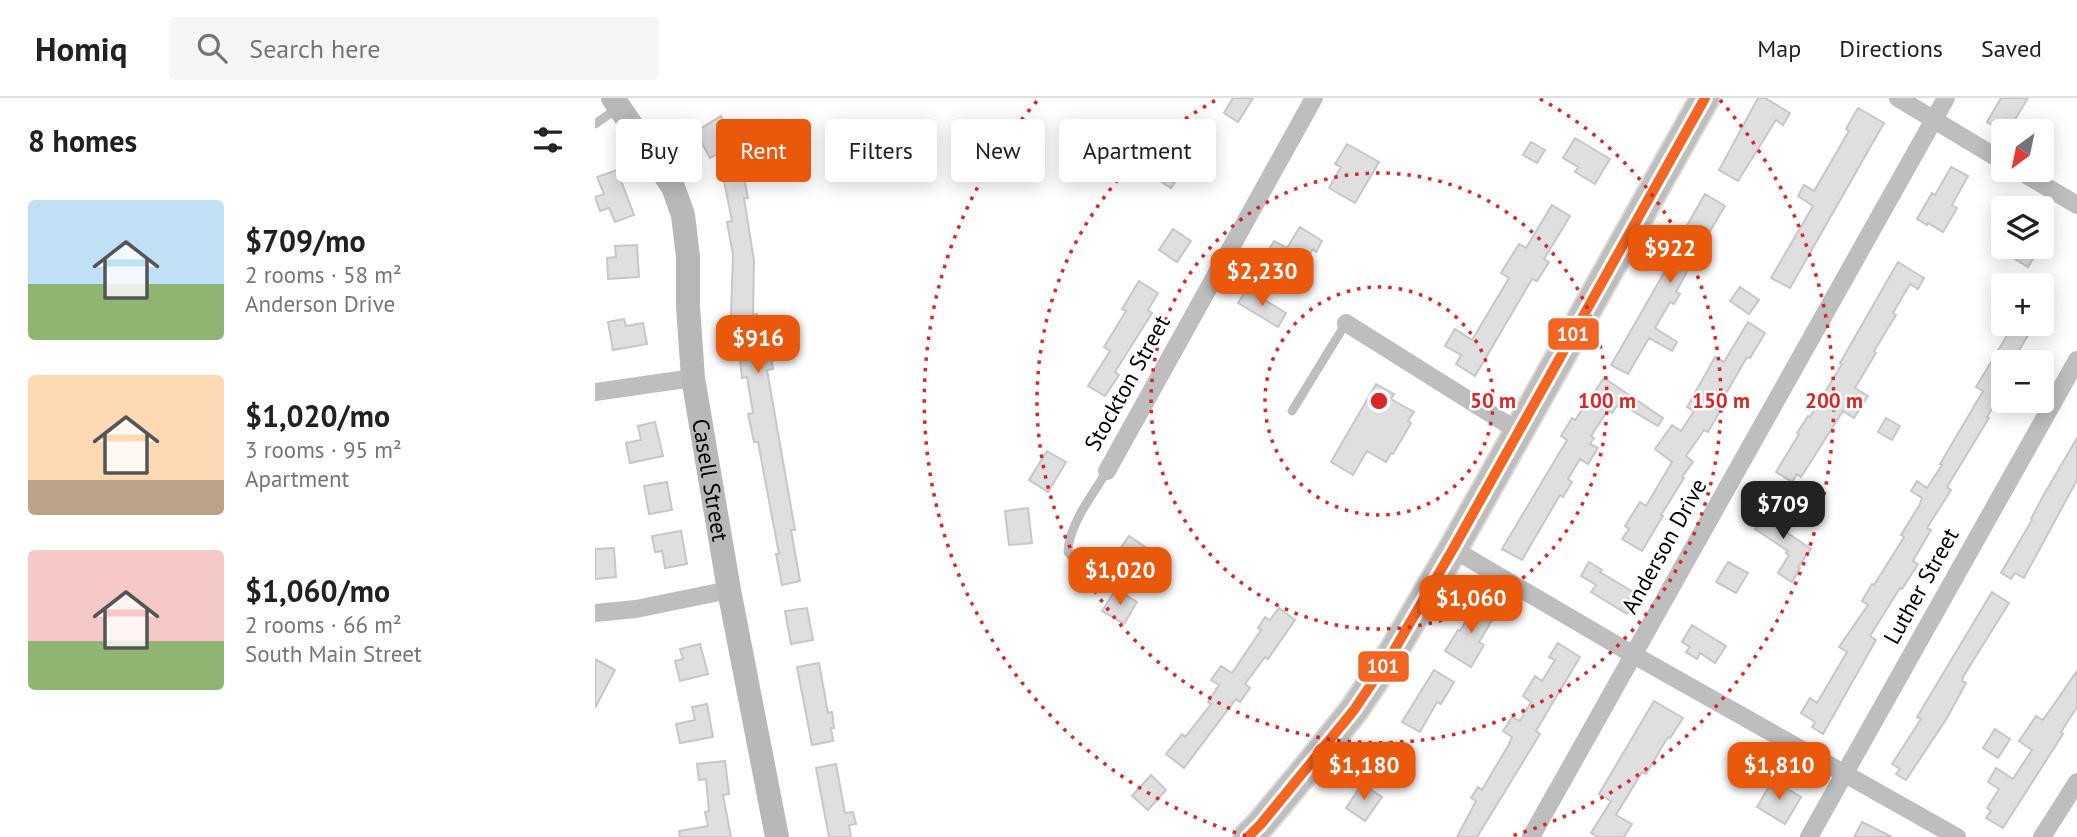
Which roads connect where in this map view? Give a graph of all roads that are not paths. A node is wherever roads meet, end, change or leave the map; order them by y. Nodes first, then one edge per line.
1 (1314, 98) edge
2 (1705, 98) edge
3 (1898, 98) edge
4 (1946, 98) edge
5 (616, 103) edge
6 (1933, 119) junction
7 (595, 124) edge
8 (1991, 154) edge
9 (2038, 182) edge
10 (2077, 205) edge
11 (1346, 323) joint
12 (2077, 360) edge
13 (693, 378) junction
14 (595, 392) edge
15 (1292, 411) dead end
16 (1518, 431) junction
17 (1107, 471) joint
18 (1453, 550) junction
19 (1099, 576) dead end
20 (729, 590) junction
21 (595, 613) edge
22 (1632, 654) junction
23 (1844, 774) junction
24 (2077, 782) edge
25 (777, 837) edge
26 (1248, 837) edge
27 (1531, 837) edge
28 (1809, 837) edge
29 (1957, 837) edge
30 (2042, 837) edge

1 - 17 street, Stockton Street
2 - 16 main road
3 - 6 street
4 - 6 street, Anderson Drive
5 - 7 lane
5 - 13 street, Casell Street
6 - 8 street
6 - 22 street, Anderson Drive
9 - 10 street
11 - 15 lane
11 - 16 street
12 - 23 street, Luther Street
13 - 14 street
13 - 20 street, Casell Street
16 - 18 main road
17 - 19 lane
18 - 22 street
18 - 26 main road
20 - 21 street
20 - 25 street, Casell Street
22 - 23 street
22 - 27 street, Anderson Drive
23 - 28 street, Luther Street
23 - 29 street
24 - 30 street

